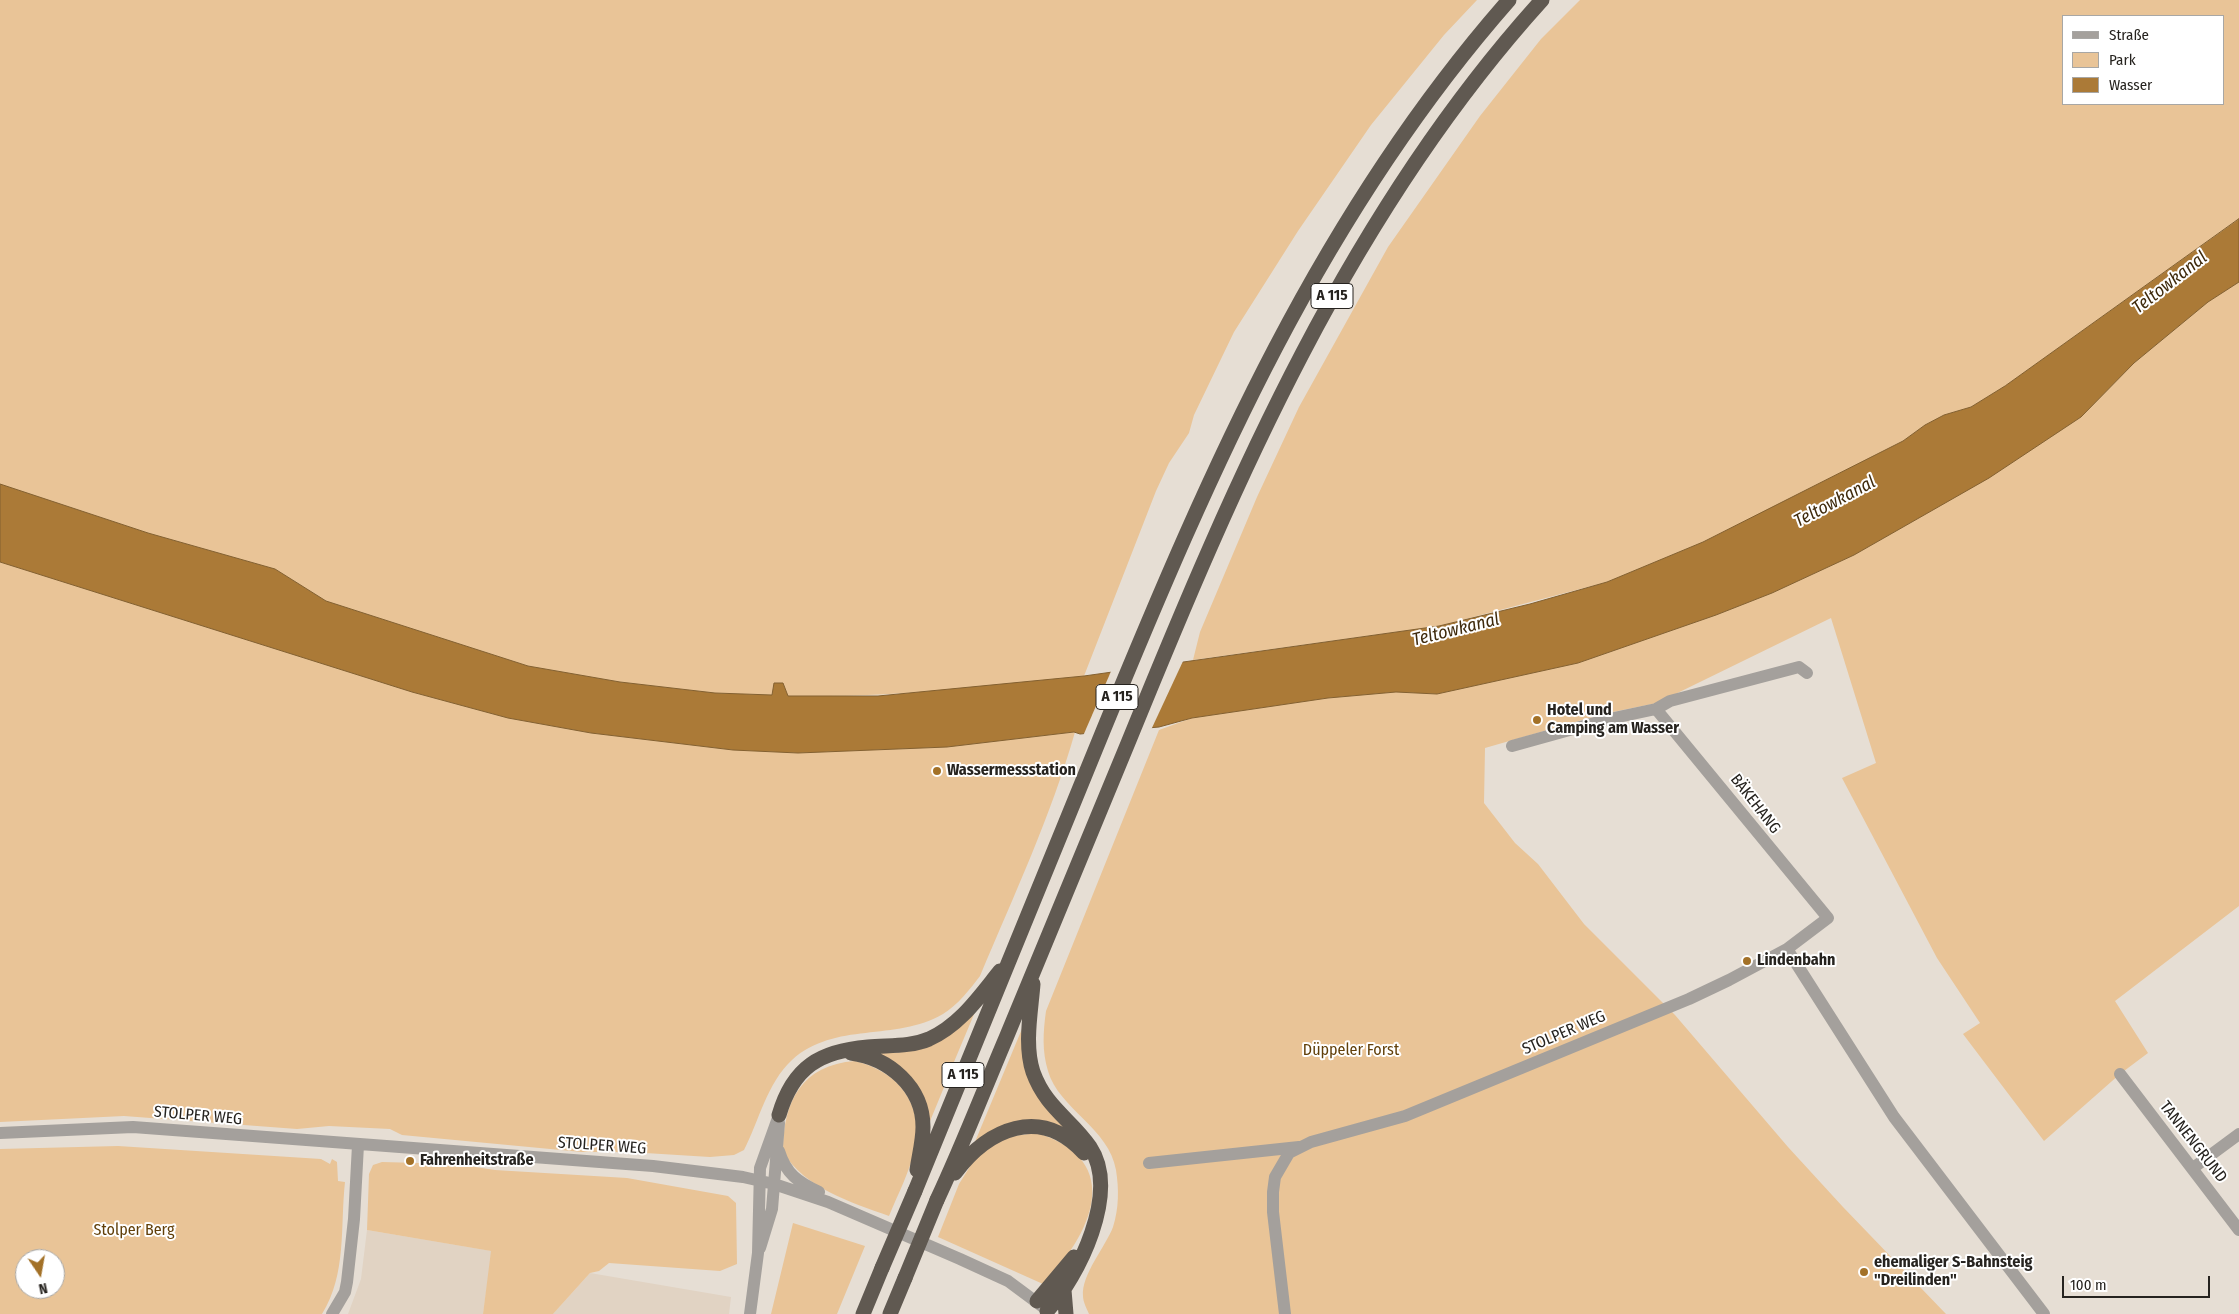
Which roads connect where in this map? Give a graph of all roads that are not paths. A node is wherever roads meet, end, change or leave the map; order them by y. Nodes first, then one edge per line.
1 (1509, 0) edge
2 (1542, 0) edge
3 (1807, 672) dead end
4 (1656, 709) junction
5 (1512, 746) dead end
6 (1828, 918) joint
7 (1787, 949) junction
8 (1010, 958) junction
9 (1035, 968) junction
10 (837, 1052) junction
11 (2120, 1074) dead end
12 (779, 1115) junction
13 (0, 1133) edge
14 (2239, 1134) edge
15 (358, 1145) junction
16 (778, 1146) junction
17 (1299, 1147) junction
18 (1149, 1163) dead end
19 (2193, 1168) junction
20 (1099, 1171) junction
21 (758, 1181) junction
22 (774, 1184) junction
23 (914, 1191) junction
24 (940, 1194) junction
25 (828, 1202) junction
26 (2239, 1230) edge
27 (1087, 1240) junction
28 (758, 1253) junction
29 (1064, 1290) junction
30 (1044, 1309) edge
31 (332, 1314) edge
32 (750, 1314) edge
33 (863, 1314) edge
34 (890, 1314) edge
35 (1066, 1314) edge
36 (1285, 1314) edge
37 (2044, 1314) edge

1 - 8 highway, A 115
2 - 9 highway, A 115
3 - 4 street
4 - 5 street
4 - 6 street, BÄKEHANG
6 - 7 street, STOLPER WEG
7 - 17 street, STOLPER WEG
7 - 37 street
8 - 10 highway
8 - 23 highway, A 115
9 - 20 highway
9 - 24 highway, A 115
10 - 12 highway
10 - 23 highway
11 - 19 street, TANNENGRUND
12 - 16 street
12 - 21 street
13 - 15 street, STOLPER WEG
14 - 19 street
15 - 21 street, STOLPER WEG
15 - 31 street
16 - 22 street
16 - 25 street
17 - 18 street, STOLPER WEG
17 - 36 street, STOLPER WEG
19 - 26 street, TANNENGRUND
20 - 24 highway
20 - 27 highway
21 - 22 street, STOLPER WEG
21 - 28 street
22 - 25 street, STOLPER WEG
22 - 28 street
23 - 33 highway, A 115, bridge
24 - 34 highway, A 115, bridge
25 - 30 street, STOLPER WEG
27 - 29 highway
27 - 30 highway
28 - 32 street
29 - 30 highway
29 - 35 highway

